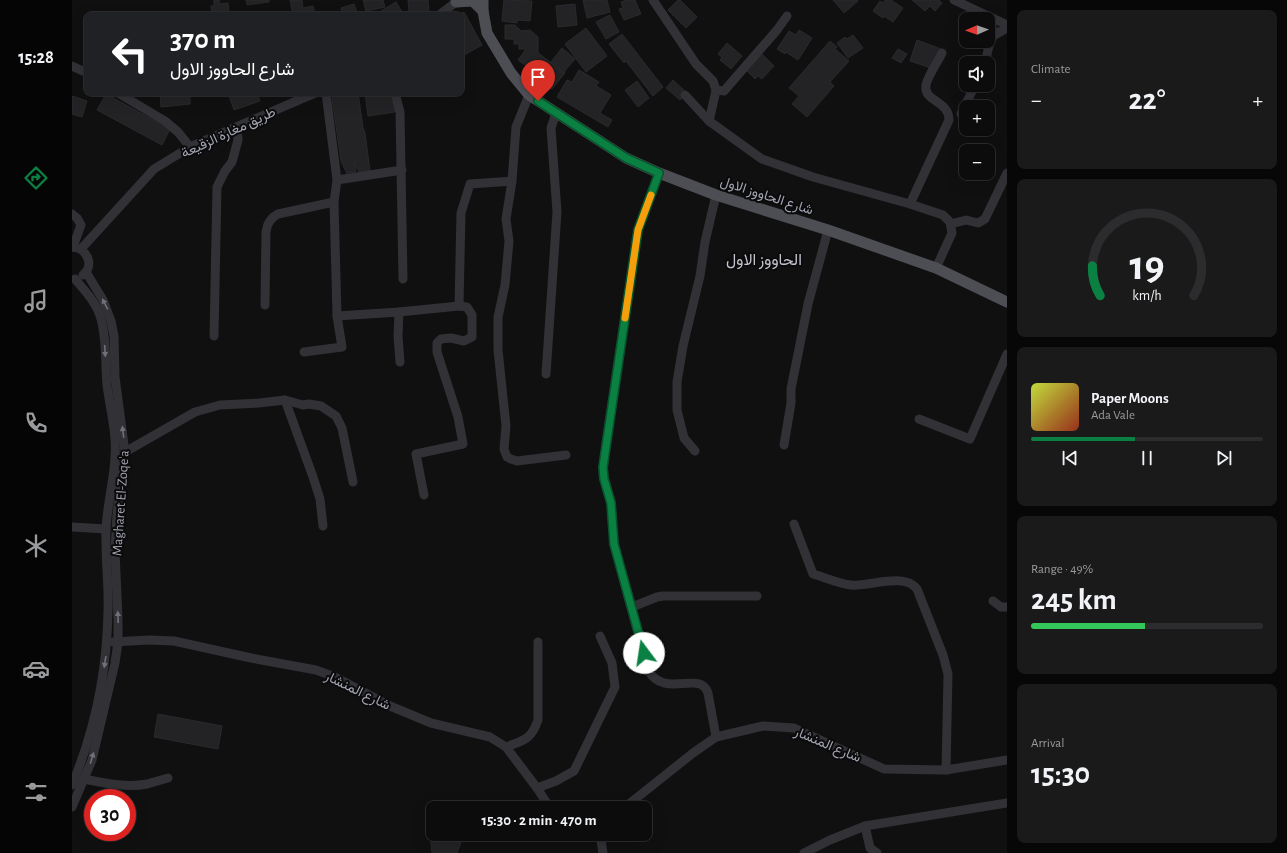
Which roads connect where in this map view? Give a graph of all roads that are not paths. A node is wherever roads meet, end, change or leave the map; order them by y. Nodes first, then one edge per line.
1 (653, 0) edge
2 (954, 0) edge
3 (458, 1) edge
4 (483, 5) edge
5 (443, 12) edge
6 (787, 16) dead end
7 (1007, 27) edge
8 (942, 53) dead end
9 (987, 56) edge
10 (72, 66) edge
11 (84, 72) edge
12 (716, 90) junction
13 (529, 95) junction
14 (685, 95) dead end
15 (123, 96) edge
16 (308, 96) edge
17 (326, 96) edge
18 (396, 96) edge
19 (556, 113) junction
20 (710, 121) junction
21 (237, 127) junction
22 (190, 147) junction
23 (402, 170) junction
24 (659, 173) junction
25 (1007, 173) edge
26 (337, 180) junction
27 (512, 181) junction
28 (716, 194) junction
29 (334, 202) junction
30 (910, 204) junction
31 (72, 214) edge
32 (951, 224) junction
33 (828, 230) junction
34 (75, 248) edge
35 (936, 268) junction
36 (86, 272) junction
37 (73, 278) edge
38 (404, 279) dead end
39 (1007, 302) edge
40 (265, 305) dead end
41 (459, 306) junction
42 (398, 312) junction
43 (337, 316) junction
44 (214, 336) dead end
45 (304, 352) dead end
46 (1007, 354) edge
47 (400, 362) dead end
48 (546, 374) dead end
49 (284, 400) junction
50 (919, 420) dead end
51 (784, 445) dead end
52 (695, 451) dead end
53 (125, 452) junction
54 (566, 455) dead end
55 (353, 482) dead end
56 (424, 495) dead end
57 (794, 524) dead end
58 (323, 526) dead end
59 (72, 527) edge
60 (106, 529) junction
61 (757, 596) dead end
62 (993, 601) dead end
63 (632, 607) junction
64 (1007, 607) edge
65 (600, 636) dead end
66 (108, 642) junction
67 (118, 642) junction
68 (538, 642) dead end
69 (716, 737) junction
70 (506, 747) junction
71 (1007, 760) edge
72 (946, 770) junction
73 (84, 778) junction
74 (168, 778) dead end
75 (72, 785) edge
76 (538, 788) junction
77 (546, 801) edge
78 (633, 801) edge
79 (1007, 803) edge
80 (72, 807) edge
81 (865, 826) junction
82 (601, 841) edge
83 (603, 853) edge
84 (804, 853) edge
85 (877, 853) edge

1 - 12 street
2 - 7 street
3 - 4 main road
3 - 5 street
4 - 13 main road, شارع الحاووز الاول
6 - 12 street
7 - 9 street
8 - 30 street
10 - 11 street
12 - 20 street
13 - 19 main road, شارع الحاووز الاول
13 - 27 street
14 - 20 street
15 - 22 street
16 - 21 street, طريق مغارة الزقيعة
17 - 26 street
18 - 23 street
19 - 24 main road, شارع الحاووز الاول
19 - 48 street
20 - 30 street
21 - 22 street, طريق مغارة الزقيعة
21 - 44 street
22 - 34 street, طريق مغارة الزقيعة
23 - 26 street
23 - 38 street
24 - 28 main road, شارع الحاووز الاول
24 - 63 street
25 - 32 street
26 - 29 street
27 - 41 street
27 - 54 street
28 - 33 main road, شارع الحاووز الاول
28 - 52 street
29 - 40 street
29 - 43 street
30 - 32 street
31 - 34 street
32 - 35 street
33 - 35 main road, شارع الحاووز الاول
33 - 51 street
34 - 36 street
35 - 39 main road, شارع الحاووز الاول
36 - 37 street
53 -> 36 street, Magharet El-Zoqe'a
37 -> 60 street, Magharet El-Zoqe'a
41 - 42 street
41 - 56 street
42 - 43 street
42 - 47 street
43 - 45 street
46 - 50 street
49 - 53 street
49 - 55 street
49 - 58 street
67 -> 53 street, Magharet El-Zoqe'a
57 - 72 street
59 - 60 street
60 - 66 street, Magharet El-Zoqe'a
61 - 63 street
62 - 64 street
63 - 69 street
65 - 76 street
66 - 67 street, شارع المنشار
66 -> 75 street, Magharet El-Zoqe'a
67 - 70 street, شارع المنشار
73 -> 67 street, Magharet El-Zoqe'a
68 - 70 street
69 - 72 street, شارع المنشار
69 - 78 street, شارع المنشار
70 - 76 street, شارع المنشار
71 - 72 street, شارع المنشار
73 - 74 street
73 - 80 street, Magharet El-Zoqe'a
76 - 77 street, شارع المنشار
79 - 81 street
81 - 84 street
81 - 85 street
82 - 83 street

